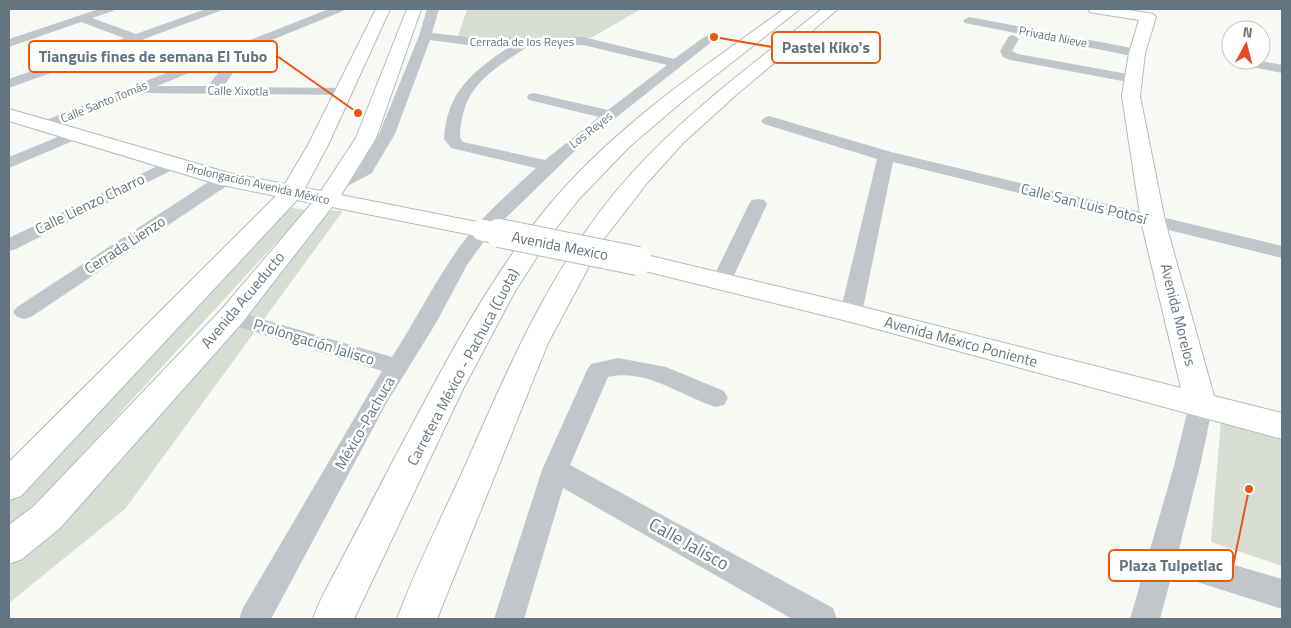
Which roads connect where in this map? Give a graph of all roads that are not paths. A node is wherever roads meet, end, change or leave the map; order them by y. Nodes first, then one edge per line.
1 (110, 9) edge
2 (216, 9) edge
3 (339, 9) edge
4 (383, 9) edge
5 (414, 9) edge
6 (433, 9) edge
7 (793, 9) edge
8 (831, 9) edge
9 (1095, 9) edge
10 (1149, 13) edge
11 (80, 18) junction
12 (969, 21) dead end
13 (425, 36) junction
14 (138, 39) junction
15 (1013, 39) dead end
16 (708, 40) dead end
17 (526, 42) junction
18 (9, 43) edge
19 (246, 44) junction
20 (1136, 53) junction
21 (677, 64) junction
22 (1133, 79) junction
23 (9, 84) edge
24 (134, 90) junction
25 (212, 90) junction
26 (342, 92) junction
27 (534, 97) dead end
28 (9, 115) edge
29 (610, 115) junction
30 (769, 120) dead end
31 (46, 126) junction
32 (75, 135) junction
33 (886, 156) junction
34 (9, 163) edge
35 (172, 164) junction
36 (548, 166) junction
37 (225, 179) junction
38 (292, 192) junction
39 (331, 192) junction
40 (758, 204) dead end
41 (1153, 221) junction
42 (482, 230) junction
43 (9, 244) edge
44 (1282, 252) edge
45 (638, 261) joint
46 (721, 282) junction
47 (24, 312) dead end
48 (850, 313) junction
49 (231, 317) junction
50 (398, 367) junction
51 (716, 398) dead end
52 (1201, 404) junction
53 (1282, 426) edge
54 (555, 470) junction
55 (9, 485) edge
56 (9, 547) edge
57 (1163, 558) junction
58 (1282, 594) edge
59 (254, 619) edge
60 (333, 619) edge
61 (417, 619) edge
62 (509, 619) edge
63 (822, 619) edge
64 (1146, 619) edge

1 - 11 street
2 - 14 street
3 - 19 street, Calle Santo Tomás
4 - 26 main road
5 - 39 main road, Avenida Acueducto
6 - 13 street
7 - 60 main road, Carretera México - Pachuca (Cuota)
8 - 61 main road
9 - 10 main road
10 - 20 main road, Avenida Morelos
11 - 14 street
11 - 18 street
12 - 20 street, Privada Nieve
13 - 17 street, Cerrada de los Reyes
13 - 39 street
14 - 23 street
15 - 22 street
16 - 21 street, Los Reyes
17 - 21 street, Cerrada de los Reyes
17 - 36 street
19 - 24 street, Calle Santo Tomás
19 - 25 street
20 - 22 main road, Avenida Morelos
21 - 29 street, Los Reyes
22 - 41 main road, Avenida Morelos
24 - 25 street, Calle Xixotla
24 - 31 street, Calle Santo Tomás
25 - 26 street, Calle Xixotla
26 - 38 main road
27 - 29 street
28 - 31 main road, Prolongación Avenida México
29 - 36 street, Los Reyes
30 - 33 street, Calle San Luis Potosí
31 - 32 main road, Prolongación Avenida México
32 - 34 street
32 - 35 main road, Prolongación Avenida México
33 - 41 street, Calle San Luis Potosí
33 - 48 street
35 - 37 main road, Prolongación Avenida México
35 - 43 street, Calle Lienzo Charro
36 - 42 street, Los Reyes
37 - 38 main road, Prolongación Avenida México
37 - 47 street, Cerrada Lienzo
38 - 39 main road, Prolongación Avenida México
38 - 55 main road
39 - 42 main road, Prolongación Avenida México
39 - 49 main road, Avenida Acueducto
40 - 46 street
41 - 44 street, Calle San Luis Potosí
41 - 52 main road, Avenida Morelos
42 - 45 main road, Avenida Mexico, bridge
42 - 50 street, México-Pachuca
45 - 46 main road, Avenida México Poniente
46 - 48 main road, Avenida México Poniente
48 - 52 main road, Avenida México Poniente
49 - 50 street, Prolongación Jalisco
49 - 56 main road, Avenida Acueducto
50 - 59 street, México-Pachuca
51 - 54 street
52 - 53 main road, Avenida México Poniente
52 - 57 street, Avenida Morelos
54 - 62 street
54 - 63 street, Calle Jalisco
57 - 58 street
57 - 64 street, Avenida Morelos

